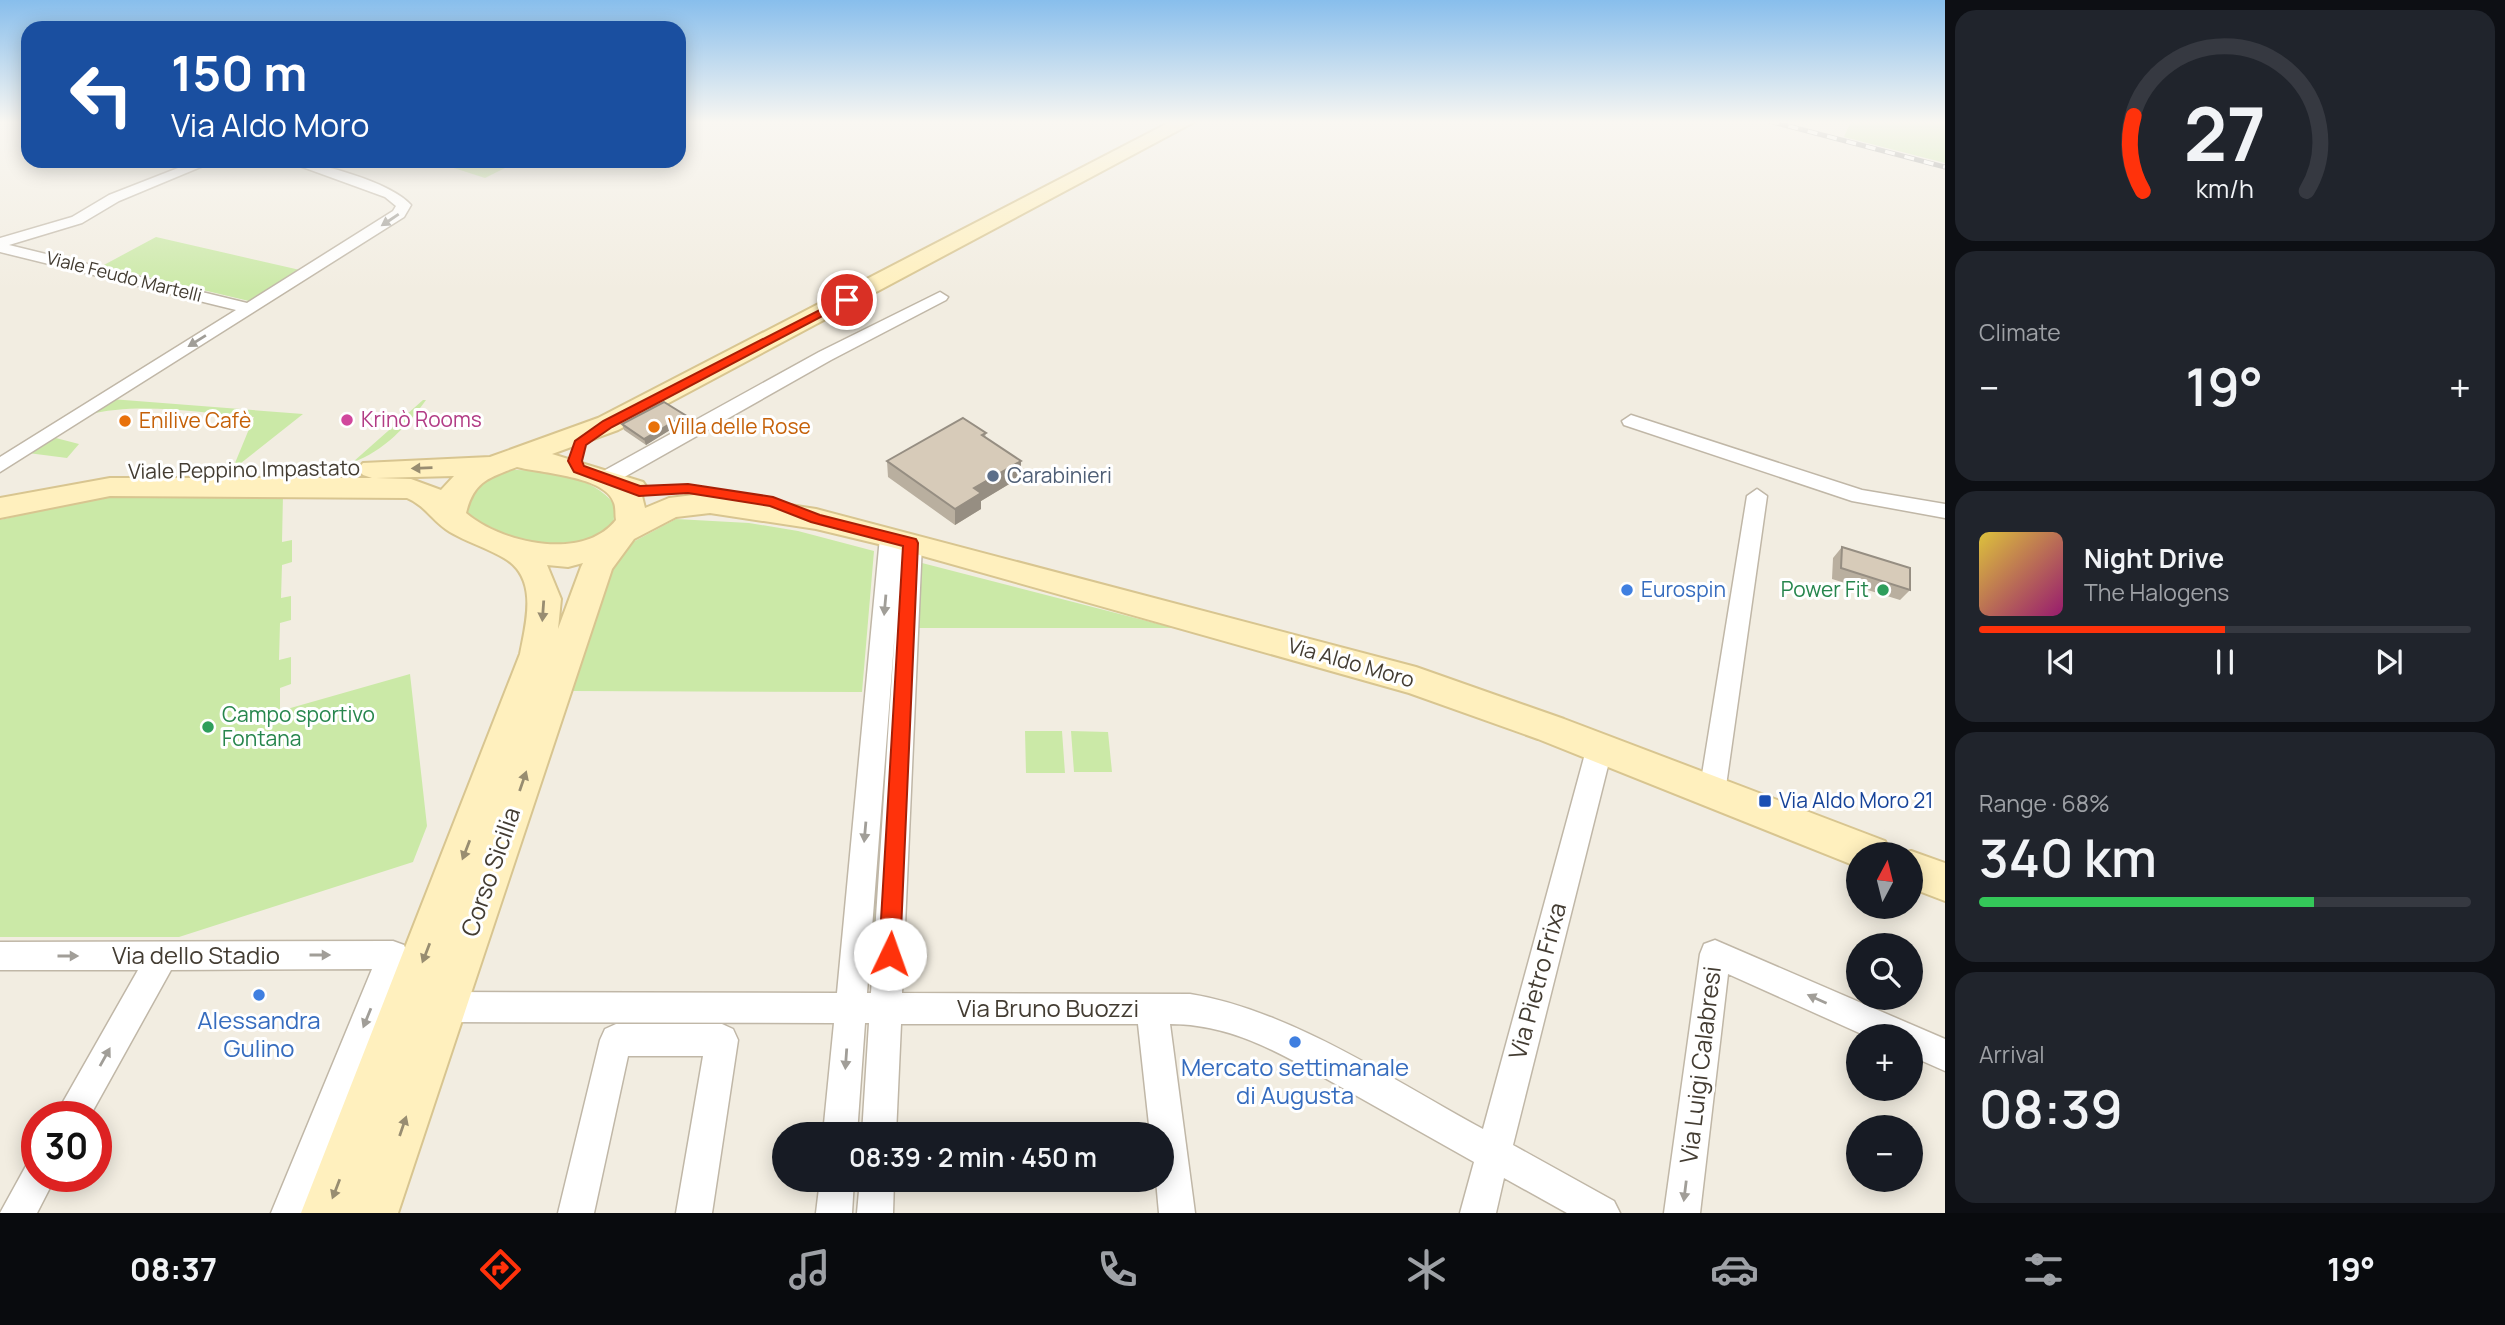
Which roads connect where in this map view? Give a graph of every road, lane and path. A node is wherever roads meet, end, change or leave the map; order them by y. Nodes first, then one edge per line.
1 (161, 178) edge
2 (166, 178) edge
3 (342, 178) edge
4 (1080, 178) edge
5 (0, 243) edge
6 (940, 297) dead end
7 (248, 308) junction
8 (1631, 421) dead end
9 (608, 424) junction
10 (500, 463) junction
11 (0, 466) edge
12 (599, 477) junction
13 (0, 486) edge
14 (1757, 496) dead end
15 (0, 508) edge
16 (1945, 511) edge
17 (451, 512) junction
18 (816, 519) junction
19 (623, 533) junction
20 (901, 540) junction
21 (519, 552) junction
22 (1600, 750) junction
23 (1712, 793) junction
24 (1846, 844) edge
25 (1923, 874) edge
26 (1945, 882) edge
27 (0, 956) edge
28 (162, 956) junction
29 (444, 1007) junction
30 (887, 1008) junction
31 (850, 1009) junction
32 (1152, 1009) junction
33 (1875, 1024) edge
34 (1923, 1045) edge
35 (1945, 1055) edge
36 (343, 1078) junction
37 (80, 1101) edge
38 (841, 1122) edge
39 (880, 1122) edge
40 (356, 1135) junction
41 (1493, 1154) junction
42 (30, 1192) edge
43 (836, 1192) edge
44 (876, 1192) edge
45 (18, 1213) edge
46 (289, 1213) edge
47 (327, 1213) edge
48 (372, 1213) edge
49 (576, 1213) edge
50 (694, 1213) edge
51 (834, 1213) edge
52 (875, 1213) edge
53 (1177, 1213) edge
54 (1478, 1213) edge
55 (1602, 1213) edge
56 (1682, 1213) edge

1 - 5 street
2 - 5 street
3 -> 7 street
4 - 9 main road
5 - 7 street, Viale Feudo Martelli
6 - 12 street
7 -> 11 street
8 - 16 street
9 - 10 main road
9 - 12 main road
10 - 12 main road, Viale Peppino Impastato
10 -> 13 main road, Viale Peppino Impastato
10 - 17 main road
12 - 18 main road, Viale Peppino Impastato
12 - 19 main road
14 - 23 street
15 - 17 main road, Viale Peppino Impastato
17 - 21 main road, Viale Peppino Impastato
18 - 19 main road
18 - 20 main road, Via Aldo Moro
19 - 21 main road
29 -> 19 main road, Corso Sicilia
20 - 22 main road, Via Aldo Moro
20 - 30 street
20 -> 31 street
21 -> 40 main road, Corso Sicilia
22 - 23 main road, Via Aldo Moro
22 - 41 street, Via Pietro Frixa
23 - 24 main road, Via Aldo Moro
25 - 26 main road
27 -> 28 street, Via dello Stadio
28 -> 36 street, Via dello Stadio
37 -> 28 street
29 - 31 street, Via Bruno Buozzi
48 -> 29 main road, Corso Sicilia
30 - 31 street, Via Bruno Buozzi
30 - 32 street, Via Bruno Buozzi
30 - 39 street
31 -> 38 street
32 - 41 street, Via Bruno Buozzi
32 - 53 street
33 -> 56 street, Via Luigi Calabresi
34 - 35 street
36 - 40 street
36 - 46 street
40 -> 47 main road, Corso Sicilia
41 - 54 street, Via Pietro Frixa
41 - 55 street, Via Bruno Buozzi
42 - 45 street
43 - 51 street
44 - 52 street
49 - 50 street

